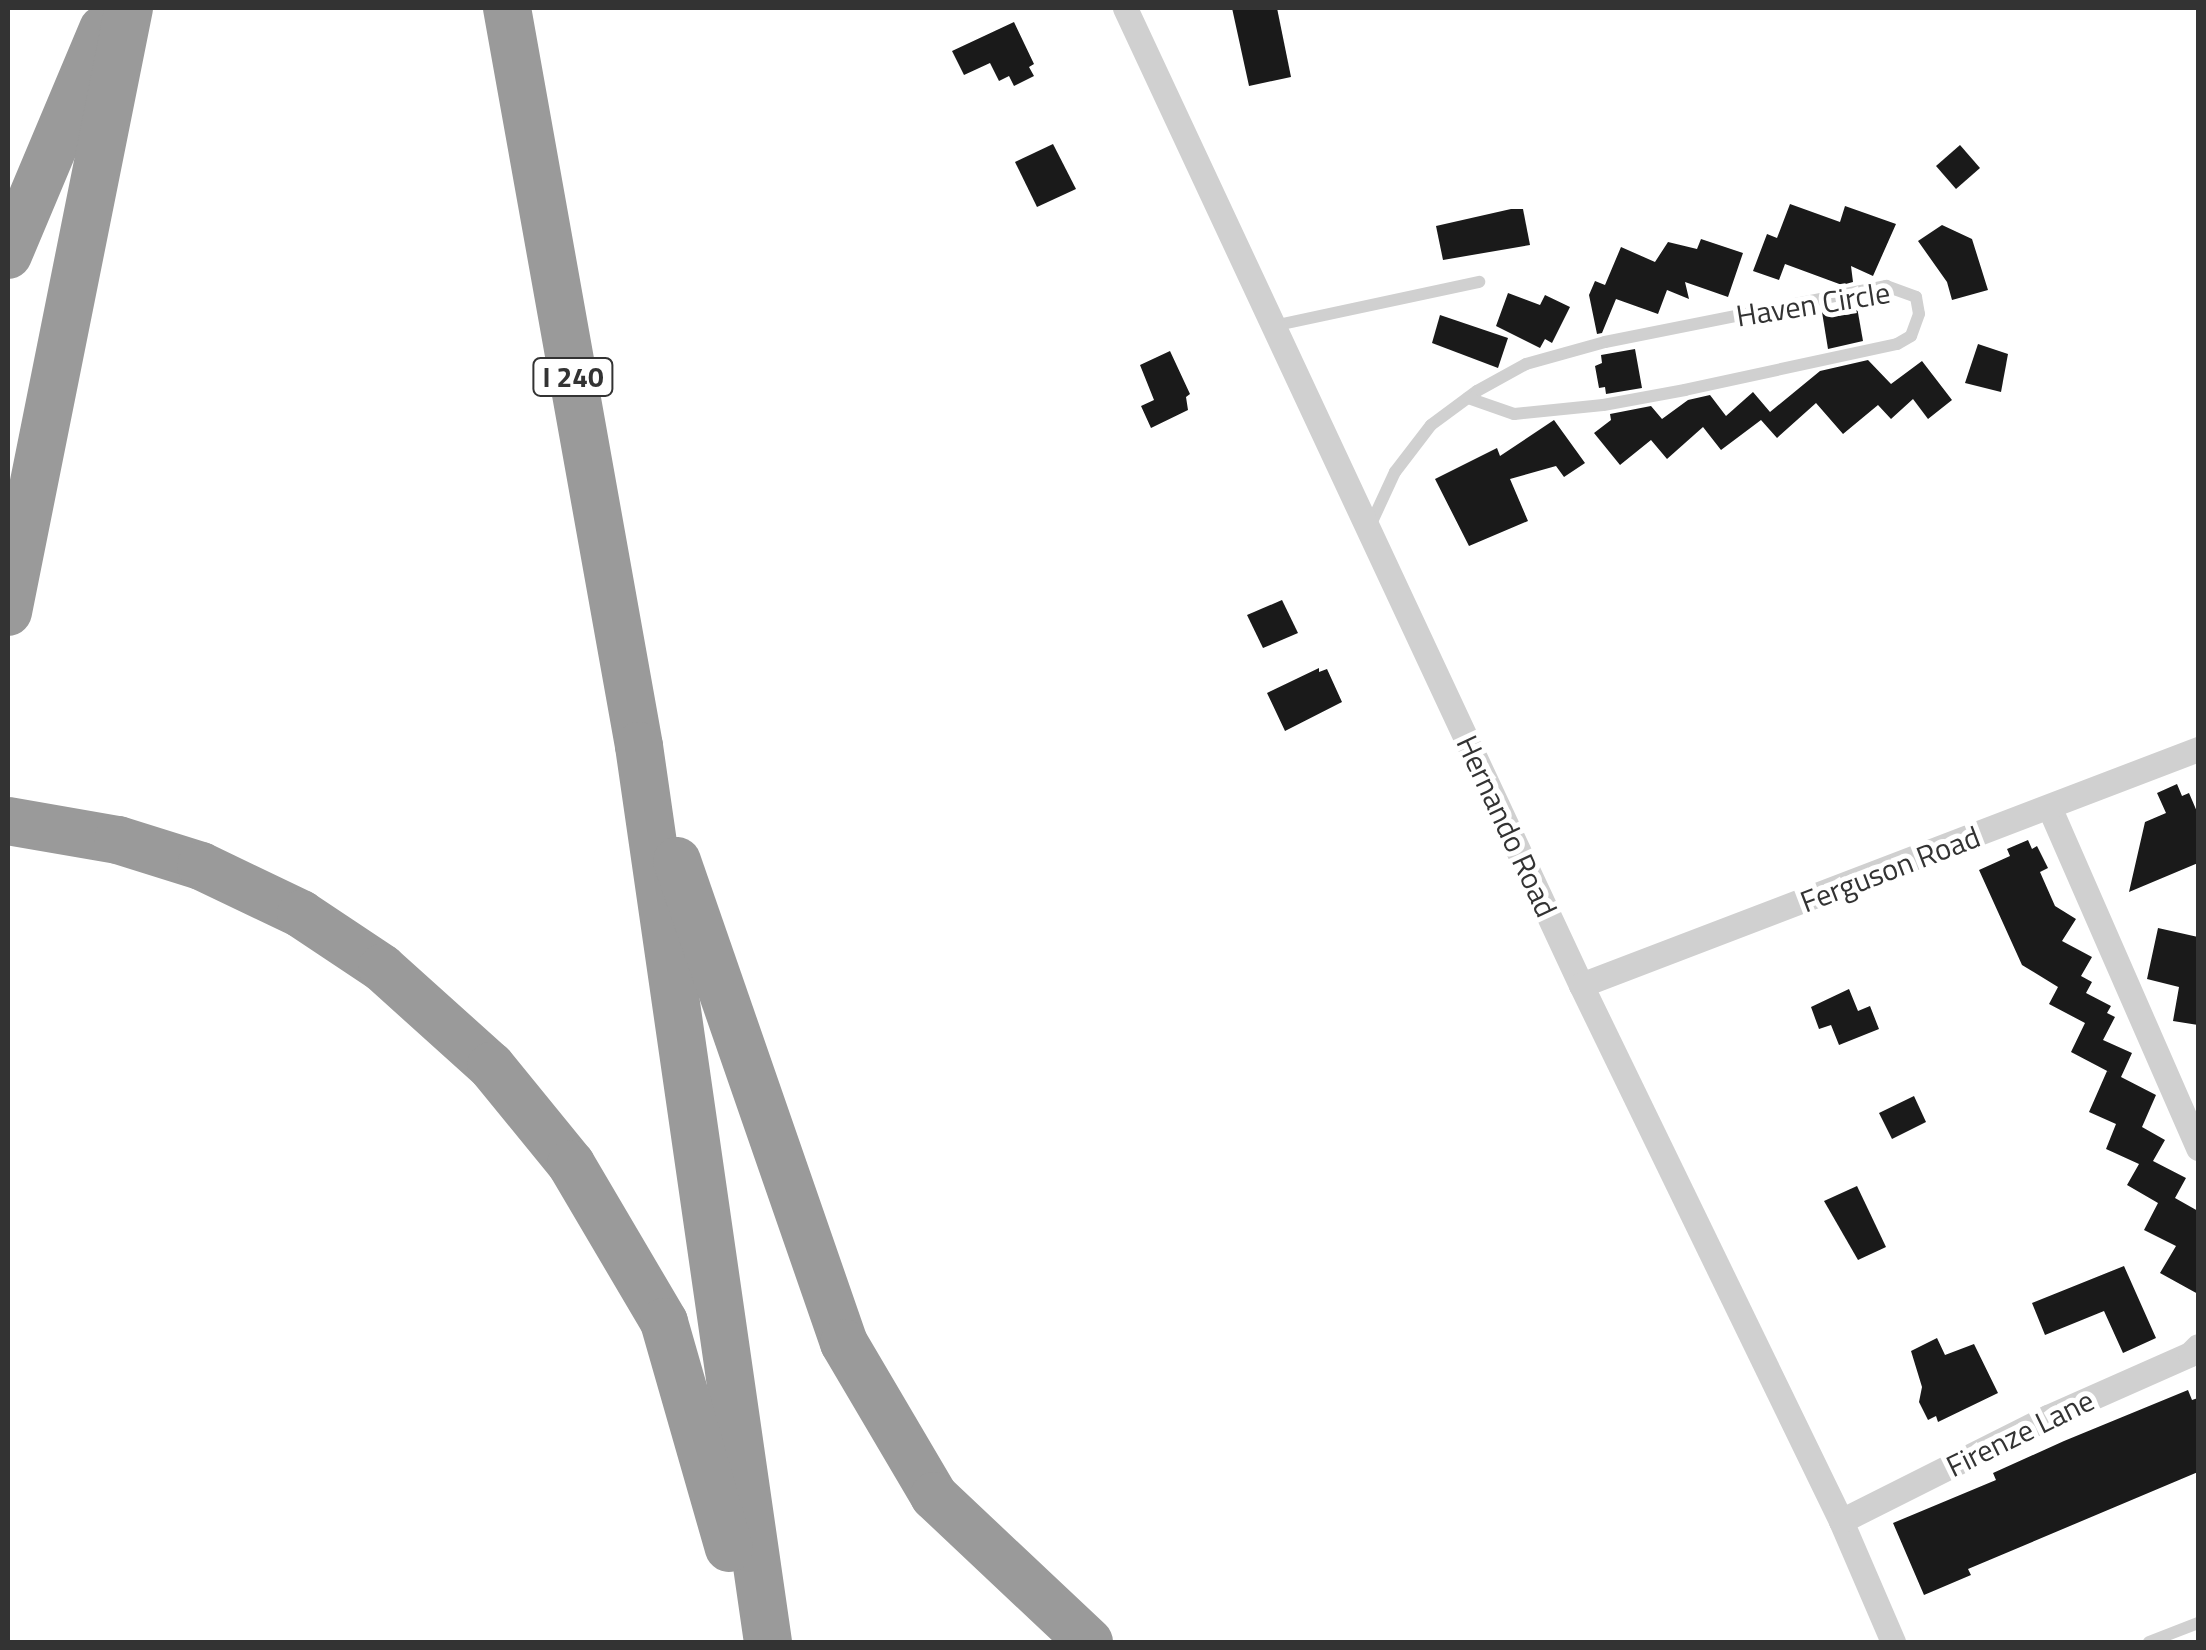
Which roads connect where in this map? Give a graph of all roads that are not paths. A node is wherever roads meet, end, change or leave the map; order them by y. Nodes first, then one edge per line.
1 (112, 8) edge
2 (129, 8) edge
3 (507, 8) edge
4 (1125, 8) edge
5 (8, 255) edge
6 (1479, 282) dead end
7 (1274, 326) junction
8 (1468, 398) junction
9 (1370, 526) junction
10 (8, 612) edge
11 (638, 746) junction
12 (2198, 749) edge
13 (2050, 809) junction
14 (8, 821) edge
15 (1580, 985) junction
16 (2198, 1148) edge
17 (2198, 1346) edge
18 (1842, 1521) junction
19 (2198, 1624) edge
20 (757, 1642) edge
21 (768, 1642) edge
22 (1089, 1642) edge
23 (1892, 1642) edge
24 (2149, 1642) edge

1 - 5 highway
2 - 10 highway
3 - 11 highway, I 240
4 - 7 street, Hernando Road
6 - 7 lane
7 - 9 street, Hernando Road
8 - 8 lane, Haven Circle
8 - 9 lane, Haven Circle
9 - 15 street, Hernando Road
11 - 21 highway
11 - 22 highway
12 - 13 street, Ferguson Road
13 - 15 street, Ferguson Road
13 - 16 street
14 - 20 highway
15 - 18 street, Hernando Road
17 - 18 street, Firenze Lane
18 - 23 street, Hernando Road
19 - 24 lane

